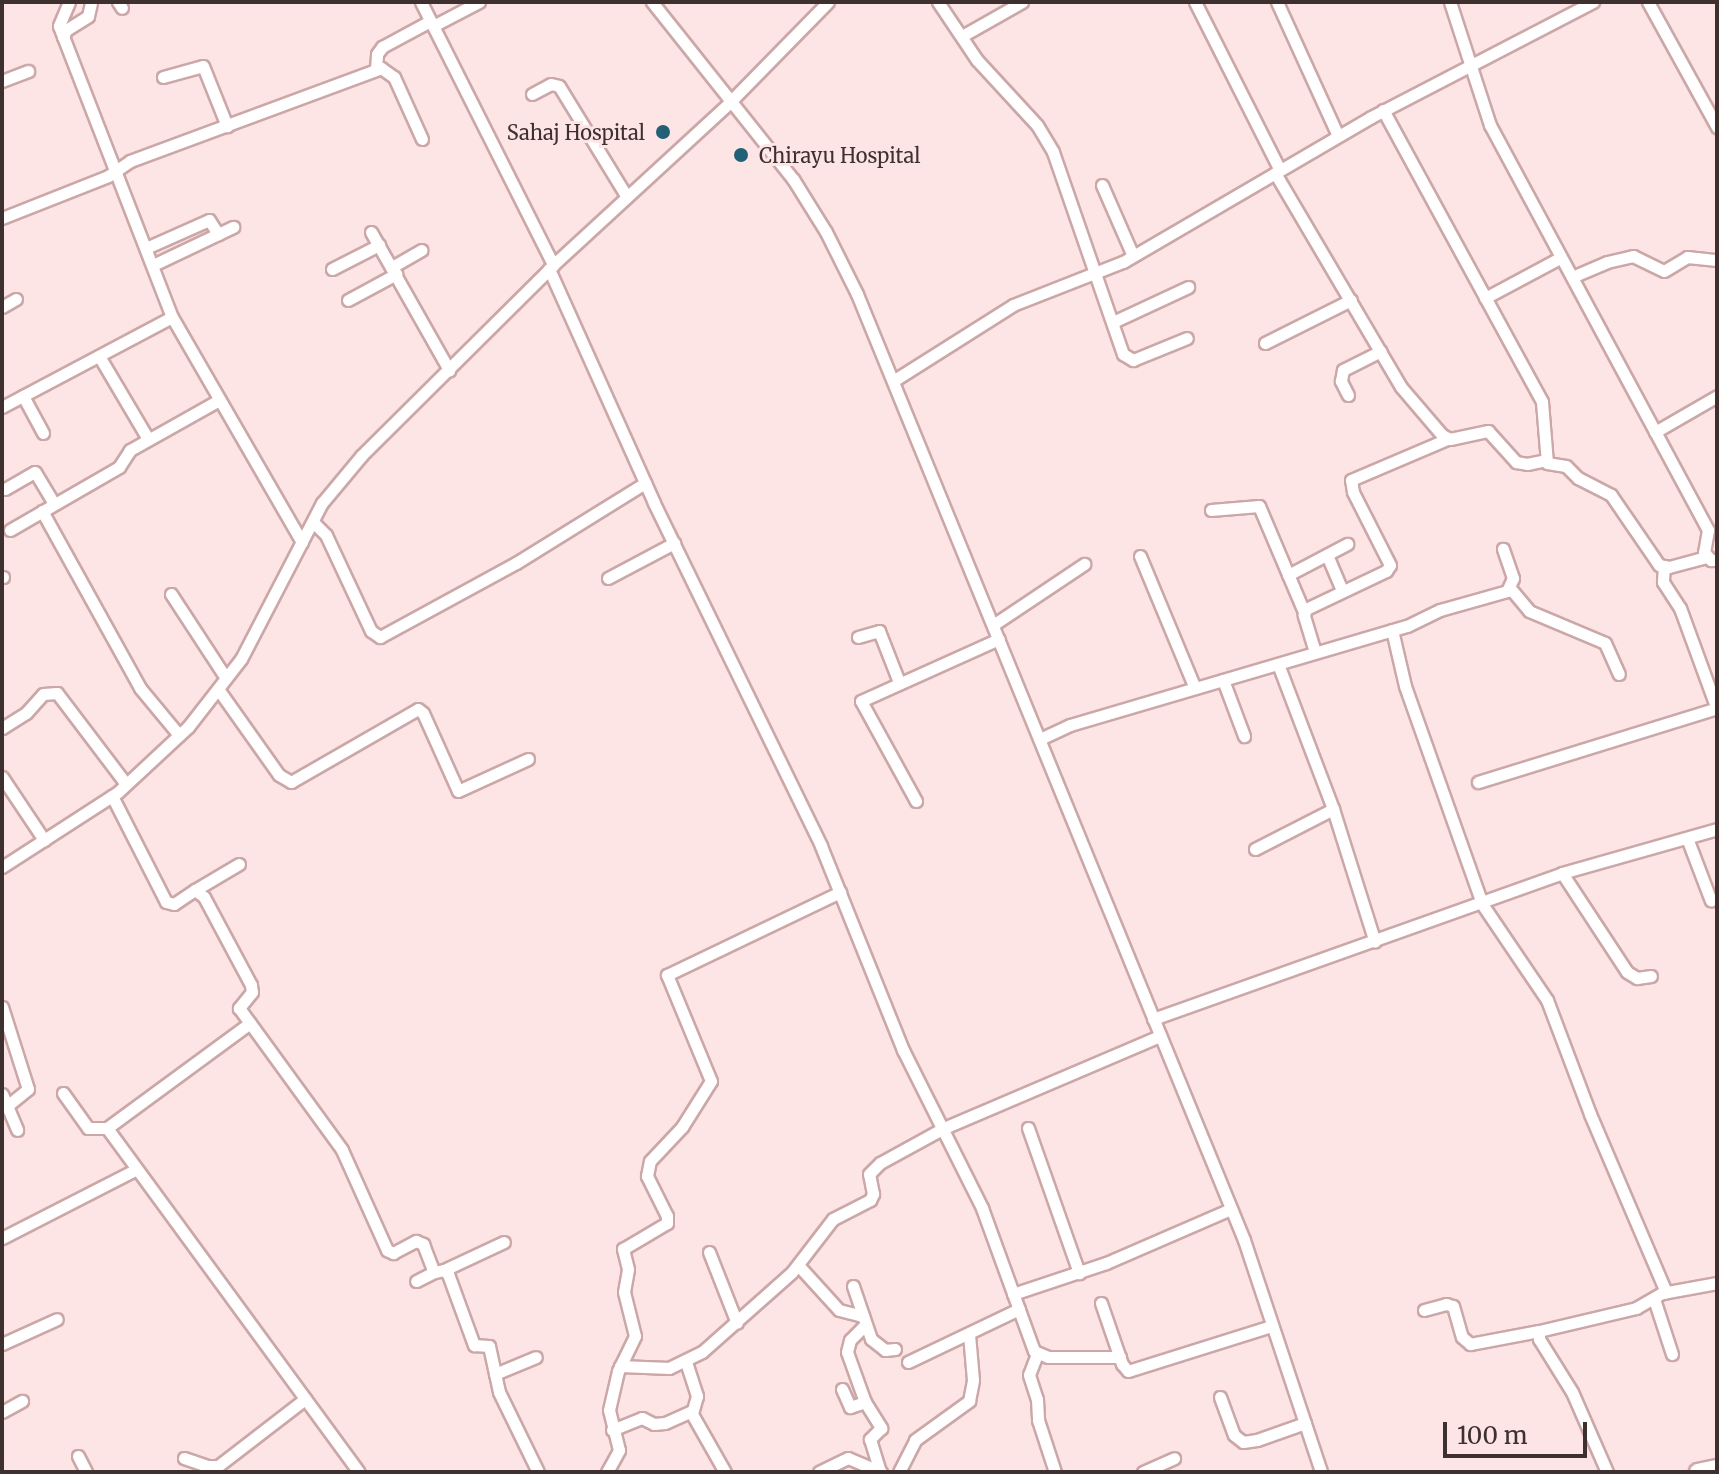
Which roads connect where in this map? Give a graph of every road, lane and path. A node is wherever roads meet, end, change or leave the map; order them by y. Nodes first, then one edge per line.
1 (69, 2) edge
2 (421, 2) edge
3 (479, 2) edge
4 (652, 2) edge
5 (828, 2) edge
6 (938, 2) edge
7 (1022, 2) edge
8 (1195, 2) edge
9 (1277, 2) edge
10 (1450, 2) edge
11 (1593, 2) edge
12 (1648, 2) edge
13 (91, 3) edge
14 (432, 24) junction
15 (962, 36) junction
16 (63, 37) junction
17 (1470, 65) junction
18 (376, 69) junction
19 (28, 71) dead end
20 (163, 77) dead end
21 (2, 81) edge
22 (532, 94) dead end
23 (729, 103) junction
24 (1383, 110) junction
25 (227, 126) junction
26 (1717, 127) edge
27 (1338, 136) junction
28 (422, 139) dead end
29 (114, 169) junction
30 (1277, 172) junction
31 (1102, 185) dead end
32 (627, 197) junction
33 (2, 218) edge
34 (233, 227) dead end
35 (371, 232) dead end
36 (218, 234) junction
37 (379, 245) junction
38 (146, 248) junction
39 (422, 250) dead end
40 (1133, 256) junction
41 (1560, 258) junction
42 (1717, 260) edge
43 (153, 265) junction
44 (551, 267) junction
45 (332, 269) dead end
46 (394, 270) junction
47 (1095, 276) junction
48 (1572, 277) junction
49 (1188, 287) dead end
50 (1485, 298) junction
51 (16, 299) dead end
52 (348, 300) dead end
53 (1351, 300) junction
54 (2, 307) edge
55 (172, 317) junction
56 (1113, 322) junction
57 (1187, 338) dead end
58 (1265, 343) dead end
59 (1381, 351) junction
60 (99, 356) junction
61 (449, 370) junction
62 (893, 381) junction
63 (1348, 395) dead end
64 (23, 396) junction
65 (1717, 396) edge
66 (219, 400) junction
67 (2, 407) edge
68 (1655, 432) junction
69 (43, 433) dead end
70 (148, 439) junction
71 (1447, 439) junction
72 (1546, 460) junction
73 (645, 483) junction
74 (5, 489) dead end
75 (54, 504) junction
76 (1211, 510) dead end
77 (42, 511) junction
78 (313, 522) junction
79 (10, 530) dead end
80 (302, 542) junction
81 (674, 543) junction
82 (1347, 544) dead end
83 (1503, 549) dead end
84 (1327, 555) junction
85 (1140, 556) dead end
86 (1712, 558) edge
87 (1084, 564) dead end
88 (1664, 566) junction
89 (1288, 575) junction
90 (608, 578) dead end
91 (1510, 588) junction
92 (1342, 591) junction
93 (171, 594) dead end
94 (1304, 612) junction
95 (993, 625) junction
96 (1392, 630) junction
97 (858, 637) dead end
98 (999, 639) junction
99 (1315, 652) junction
100 (1278, 664) junction
101 (1619, 674) dead end
102 (226, 678) junction
103 (1223, 680) junction
104 (899, 682) junction
105 (1195, 688) junction
106 (218, 689) junction
107 (1717, 708) edge
108 (2, 728) edge
109 (179, 735) junction
110 (1244, 736) dead end
111 (1040, 739) junction
112 (528, 759) dead end
113 (2, 777) edge
114 (1478, 782) dead end
115 (126, 784) junction
116 (112, 796) junction
117 (916, 801) dead end
118 (1333, 809) junction
119 (1717, 829) edge
120 (1687, 838) junction
121 (44, 840) junction
122 (1255, 849) dead end
123 (239, 864) dead end
124 (2, 867) edge
125 (1562, 873) junction
126 (195, 890) junction
127 (840, 892) junction
128 (1711, 901) dead end
129 (1482, 904) junction
130 (1375, 942) junction
131 (1651, 976) dead end
132 (2, 1007) edge
133 (1153, 1019) junction
134 (250, 1023) junction
135 (1160, 1036) junction
136 (63, 1093) dead end
137 (2, 1094) edge
138 (7, 1106) junction
139 (107, 1128) junction
140 (944, 1128) junction
141 (1028, 1128) dead end
142 (17, 1130) dead end
143 (135, 1170) junction
144 (1231, 1209) junction
145 (2, 1238) edge
146 (504, 1242) dead end
147 (709, 1252) dead end
148 (798, 1265) junction
149 (439, 1271) junction
150 (1079, 1273) junction
151 (416, 1281) dead end
152 (1717, 1283) edge
153 (853, 1286) dead end
154 (1666, 1292) junction
155 (1013, 1294) junction
156 (1654, 1299) junction
157 (1101, 1303) dead end
158 (1019, 1309) junction
159 (1424, 1310) dead end
160 (57, 1319) dead end
161 (864, 1320) junction
162 (737, 1323) junction
163 (1272, 1326) junction
164 (1539, 1331) junction
165 (969, 1334) junction
166 (2, 1344) edge
167 (895, 1349) dead end
168 (1037, 1354) junction
169 (1672, 1354) dead end
170 (536, 1357) dead end
171 (1120, 1357) junction
172 (686, 1362) junction
173 (908, 1362) dead end
174 (620, 1366) junction
175 (495, 1374) junction
176 (842, 1389) dead end
177 (1220, 1397) dead end
178 (305, 1399) junction
179 (22, 1401) dead end
180 (865, 1402) junction
181 (692, 1411) junction
182 (2, 1412) edge
183 (1305, 1423) junction
184 (612, 1430) junction
185 (78, 1456) dead end
186 (184, 1458) dead end
187 (1174, 1458) dead end
188 (1717, 1468) edge
189 (86, 1472) edge
190 (359, 1472) edge
191 (538, 1472) edge
192 (607, 1472) edge
193 (725, 1472) edge
194 (819, 1472) edge
195 (880, 1472) edge
196 (899, 1472) edge
197 (1055, 1472) edge
198 (1143, 1472) edge
199 (1321, 1472) edge
200 (1607, 1472) edge
201 (1698, 1472) edge

1 - 16 street
2 - 14 street
3 - 14 street
4 - 23 street
5 - 23 street
6 - 15 street
7 - 15 street
8 - 30 street
9 - 27 street
10 - 17 street
11 - 17 street
12 - 26 street
13 - 16 street
14 - 18 street
14 - 44 street
15 - 47 street
16 - 29 street
17 - 24 street
17 - 41 street
18 - 25 street
18 - 28 street
19 - 21 street
20 - 25 street
22 - 32 street
23 - 32 street
23 - 62 street
24 - 27 street
24 - 50 street
25 - 29 street
27 - 30 street
29 - 33 street
29 - 38 street
30 - 40 street
30 - 53 street
31 - 40 street
32 - 44 street
34 - 36 street
35 - 37 street
36 - 38 street
36 - 43 street
37 - 45 street
37 - 46 street
38 - 43 street
39 - 46 street
40 - 47 street
41 - 48 street
41 - 50 street
42 - 48 street
43 - 55 street
44 - 61 street
44 - 73 street
46 - 52 street
46 - 61 street
47 - 56 street
47 - 62 street
48 - 68 street
49 - 56 street
50 - 72 street
51 - 54 street
53 - 58 street
53 - 59 street
55 - 60 street
55 - 66 street
56 - 57 street
59 - 63 street
59 - 71 street
60 - 64 street
60 - 70 street
61 - 78 street
62 - 95 street
64 - 67 street
64 - 69 street
65 - 68 street
66 - 70 street
66 - 80 street
68 - 86 street
70 - 75 street
71 - 72 street
71 - 92 street
72 - 88 street
73 - 78 street
73 - 81 street
74 - 75 street
75 - 77 street
76 - 89 street
77 - 79 street
77 - 109 street
78 - 80 street
80 - 102 street
81 - 90 street
81 - 127 street
82 - 84 street
83 - 91 street
84 - 89 street
84 - 92 street
85 - 105 street
86 - 88 street
87 - 95 street
88 - 107 street
89 - 94 street
91 - 96 street
91 - 101 street
92 - 94 street
93 - 102 street
94 - 99 street
95 - 98 street
96 - 99 street
96 - 129 street
97 - 104 street
98 - 104 street
98 - 111 street
99 - 100 street
100 - 103 street
100 - 118 street
102 - 106 street
103 - 105 street
103 - 110 street
104 - 117 street
105 - 111 street
106 - 109 street
106 - 112 street
107 - 114 street
108 - 115 street
109 - 115 street
111 - 133 street
113 - 121 street
115 - 116 street
116 - 121 street
116 - 126 street
118 - 122 street
118 - 130 street
119 - 120 street
120 - 125 street
120 - 128 street
121 - 124 street
123 - 126 street
125 - 129 street
125 - 131 street
126 - 134 street
127 - 140 street
127 - 174 street
129 - 130 street
129 - 154 street
130 - 133 street
132 - 138 street
133 - 135 street
134 - 139 street
134 - 149 street
135 - 140 street
135 - 144 street
136 - 139 street
137 - 138 street
138 - 142 street
139 - 143 street
140 - 148 street
140 - 155 street
141 - 150 street
143 - 145 street
143 - 178 street
144 - 150 street
144 - 163 street
146 - 149 street
147 - 162 street
148 - 161 street
148 - 162 street
149 - 151 street
149 - 175 street
150 - 155 street
152 - 154 street
153 - 161 street
154 - 156 street
155 - 158 street
156 - 164 street
156 - 169 street
157 - 171 street
158 - 165 street
158 - 168 street
159 - 164 street
160 - 166 street
161 - 167 street
161 - 180 street
162 - 172 street
163 - 171 street
163 - 183 street
164 - 200 street
165 - 173 street
165 - 196 street
168 - 171 street
168 - 197 street
170 - 175 street
172 - 174 street
172 - 181 street
174 - 184 street
175 - 191 street
176 - 180 street
177 - 183 street
178 - 186 street
178 - 190 street
179 - 182 street
180 - 195 street
181 - 184 street
181 - 193 street
183 - 199 street
184 - 192 street
185 - 189 street
187 - 198 street
188 - 201 highway
194 - 195 street

